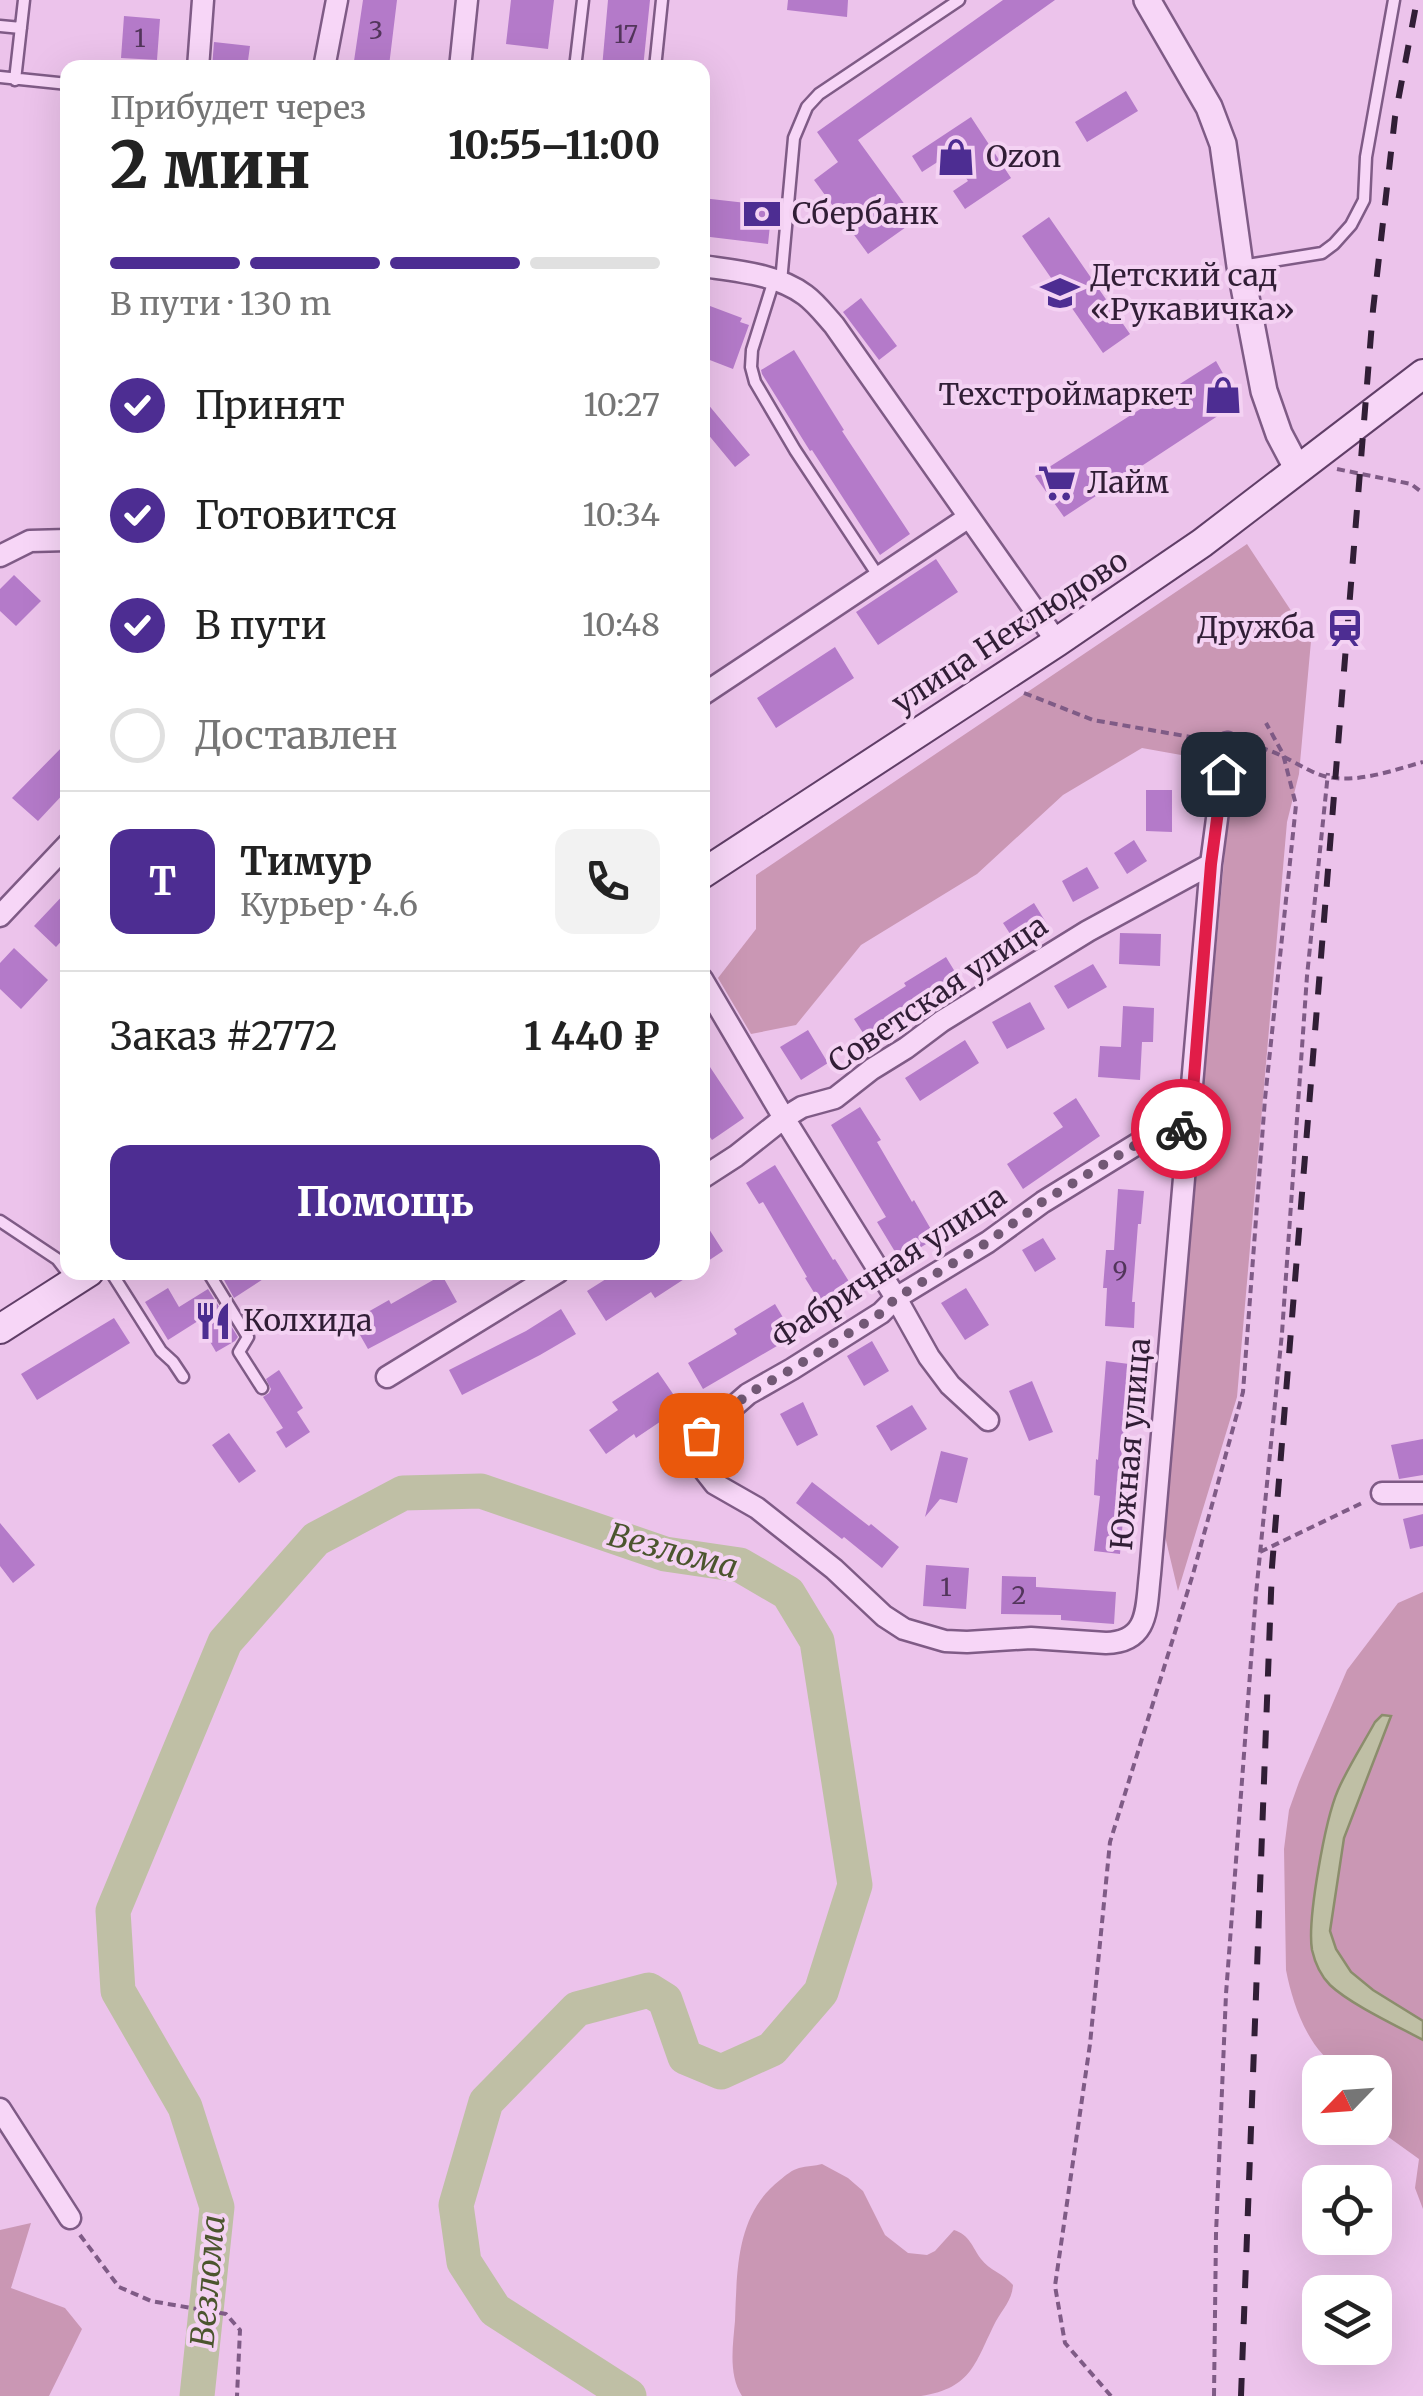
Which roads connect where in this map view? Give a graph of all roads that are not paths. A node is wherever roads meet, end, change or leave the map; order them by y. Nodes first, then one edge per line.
1 (24, 0) edge
2 (202, 0) edge
3 (337, 0) edge
4 (467, 0) edge
5 (582, 0) edge
6 (662, 0) edge
7 (960, 0) edge
8 (1148, 0) edge
9 (1394, 0) edge
10 (0, 26) edge
11 (21, 28) junction
12 (198, 60) edge
13 (326, 60) edge
14 (461, 60) edge
15 (576, 60) edge
16 (655, 60) edge
17 (0, 77) edge
18 (15, 80) junction
19 (60, 83) edge
20 (1240, 266) junction
21 (710, 267) edge
22 (778, 282) junction
23 (1423, 374) edge
24 (1308, 462) junction
25 (969, 518) junction
26 (60, 540) edge
27 (0, 556) edge
28 (879, 577) junction
29 (1057, 642) junction
30 (710, 690) edge
31 (1227, 743) road end
32 (60, 852) edge
33 (1211, 864) junction
34 (710, 869) edge
35 (0, 916) edge
36 (710, 993) edge
37 (784, 1118) junction
38 (1190, 1128) junction
39 (710, 1173) edge
40 (0, 1221) edge
41 (60, 1262) edge
42 (77, 1280) edge
43 (117, 1280) edge
44 (213, 1280) edge
45 (545, 1280) edge
46 (896, 1298) junction
47 (2, 1325) edge
48 (184, 1377) dead end
49 (387, 1377) dead end
50 (262, 1388) dead end
51 (988, 1420) dead end
52 (690, 1452) joint
53 (1423, 1492) edge
54 (1382, 1493) road end
55 (0, 2110) edge
56 (70, 2218) road end

1 - 11 lane
2 - 12 street
3 - 13 street
4 - 14 street
5 - 15 lane
6 - 16 lane
7 - 22 lane
8 - 20 street
9 - 20 lane
10 - 11 lane
11 - 18 lane
17 - 18 lane
18 - 19 lane
20 - 24 street
21 - 22 street
22 - 25 street
22 - 28 lane
23 - 24 main road, улица Неклюдово
24 - 29 main road, улица Неклюдово
25 - 28 street
25 - 29 street
26 - 27 street
28 - 30 street
29 - 34 main road, улица Неклюдово
31 - 33 street, Южная улица
32 - 35 street
33 - 37 street, Советская улица
33 - 38 street, Южная улица
36 - 37 street
37 - 39 street, Советская улица
37 - 46 street
38 - 46 street, Фабричная улица
38 - 52 street, Южная улица
40 - 41 lane
42 - 47 main road
43 - 48 lane
44 - 50 lane
45 - 49 street
46 - 51 street
46 - 52 street, Фабричная улица
53 - 54 street
55 - 56 street

